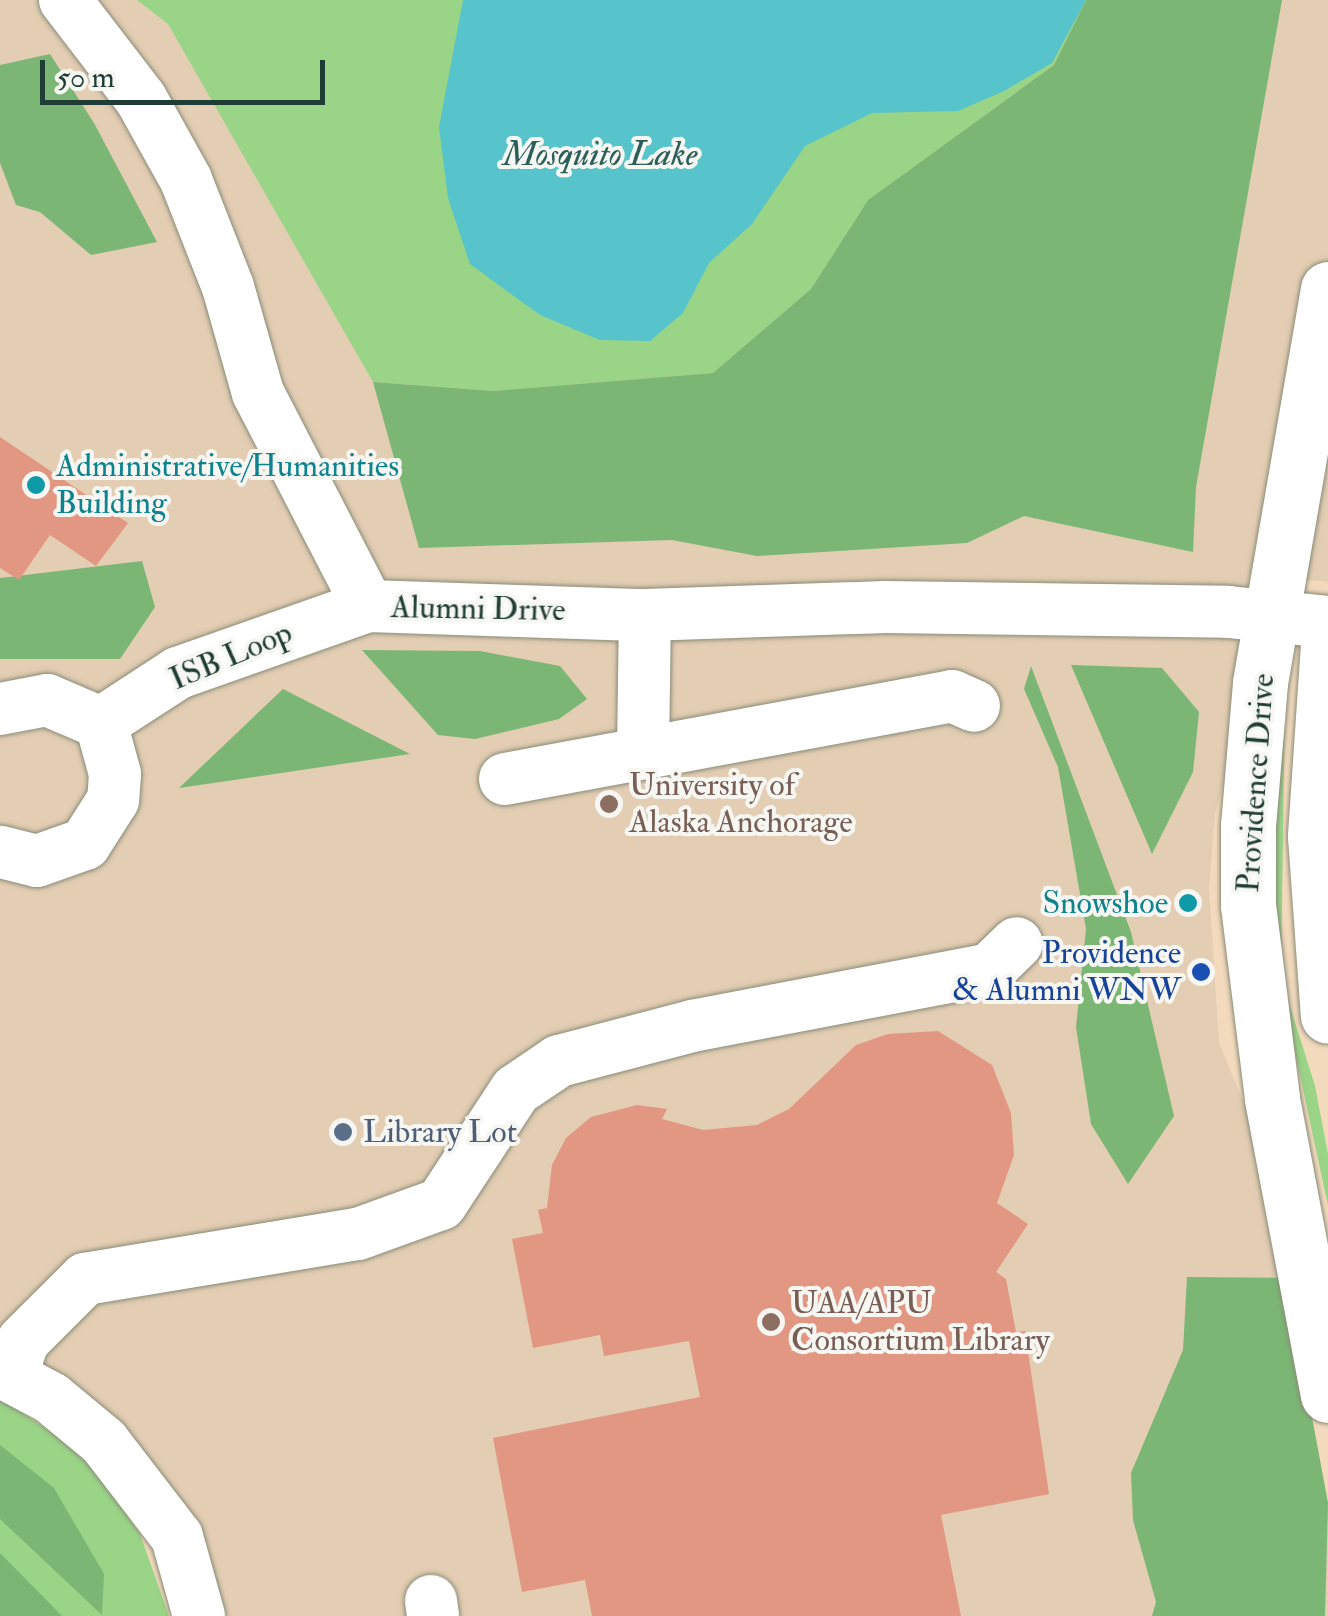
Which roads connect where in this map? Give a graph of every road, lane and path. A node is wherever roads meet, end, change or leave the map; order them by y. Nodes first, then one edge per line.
1 (66, 0) edge
2 (1328, 289) edge
3 (368, 606) junction
4 (645, 615) junction
5 (1271, 618) junction
6 (1328, 622) edge
7 (1328, 644) edge
8 (974, 706) dead end
9 (0, 709) edge
10 (100, 723) junction
11 (642, 753) junction
12 (505, 779) dead end
13 (0, 852) edge
14 (1017, 943) dead end
15 (1328, 1016) edge
16 (6, 1373) edge
17 (1328, 1395) edge
18 (199, 1616) edge

1 - 3 street, Alumni Drive
2 - 5 main road, Providence Drive
3 - 4 street, Alumni Drive
3 - 10 street, ISB Loop
4 - 5 street, Alumni Drive
4 - 11 street
5 - 6 street, Alumni Drive
5 - 17 main road, Providence Drive
7 - 15 main road, Providence Drive
8 - 11 street
9 - 10 street
10 - 13 street
11 - 12 street
14 - 16 street
16 - 18 street

